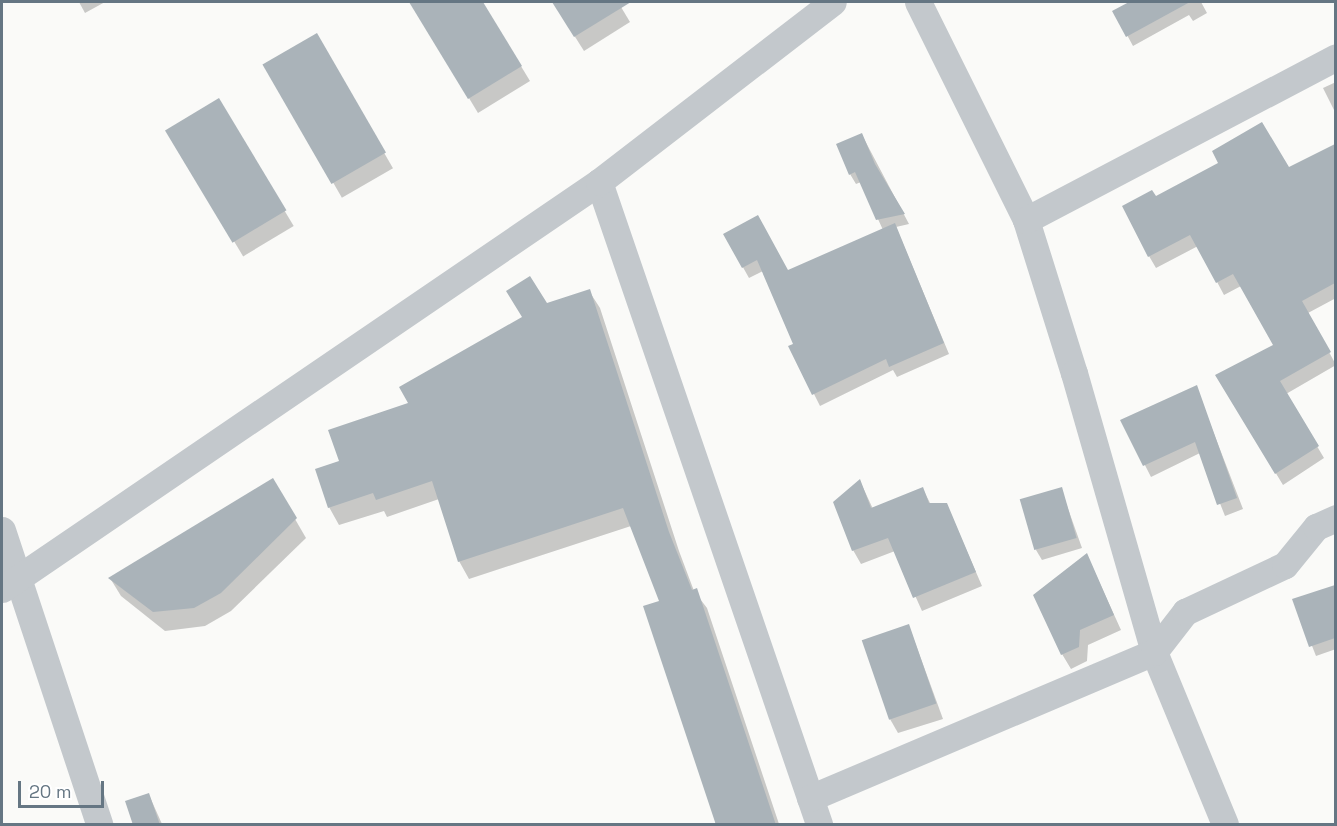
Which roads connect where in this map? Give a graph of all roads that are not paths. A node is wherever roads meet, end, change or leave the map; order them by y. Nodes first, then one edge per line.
1 (833, 2) edge
2 (918, 2) edge
3 (1335, 57) edge
4 (598, 182) junction
5 (1026, 220) junction
6 (1335, 518) edge
7 (2, 530) edge
8 (9, 583) edge
9 (1154, 652) junction
10 (810, 798) junction
11 (99, 825) edge
12 (819, 825) edge
13 (1225, 825) edge

1 - 4 street
2 - 5 street
3 - 5 street
4 - 8 street
4 - 10 street
5 - 9 street
6 - 9 street
7 - 8 street
8 - 11 street
9 - 10 street
9 - 13 street
10 - 12 street

